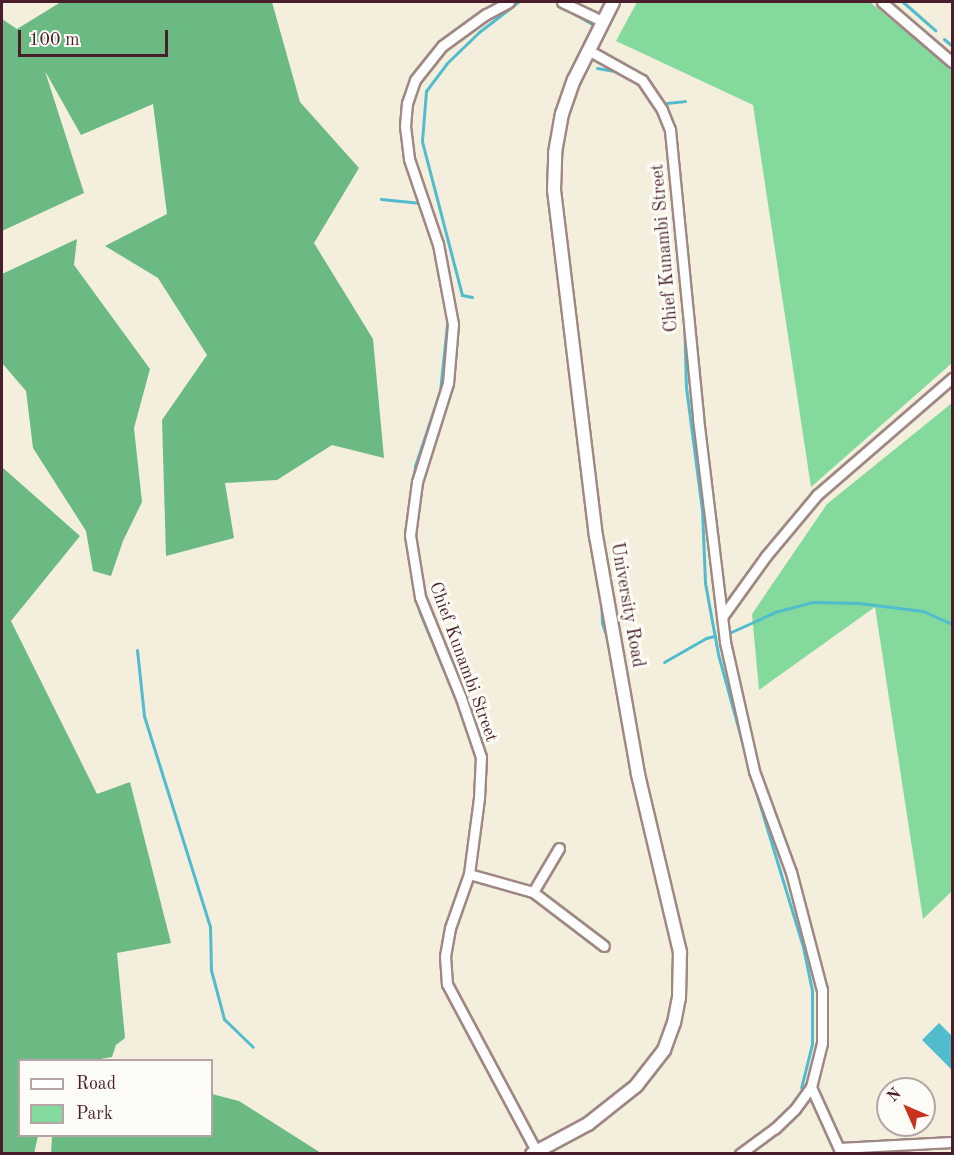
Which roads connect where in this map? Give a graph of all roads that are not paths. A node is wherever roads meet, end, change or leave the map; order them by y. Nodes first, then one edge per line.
1 (510, 2) edge
2 (562, 2) edge
3 (613, 2) edge
4 (882, 2) edge
5 (602, 21) junction
6 (588, 50) junction
7 (952, 62) edge
8 (952, 378) edge
9 (722, 617) junction
10 (558, 848) dead end
11 (469, 874) junction
12 (533, 892) junction
13 (604, 946) dead end
14 (811, 1087) junction
15 (952, 1142) edge
16 (840, 1151) edge
17 (534, 1152) edge
18 (740, 1154) edge

1 - 11 street, Chief Kunambi Street
2 - 5 street
3 - 5 street, University Road
4 - 7 street
5 - 6 street, University Road
6 - 9 street, Chief Kunambi Street
6 - 17 street, University Road
8 - 9 street
9 - 14 street, Chief Kunambi Street
10 - 12 street
11 - 12 street
11 - 17 street, Chief Kunambi Street
12 - 13 street
14 - 16 street
14 - 18 street, Chief Kunambi Street
15 - 16 street

